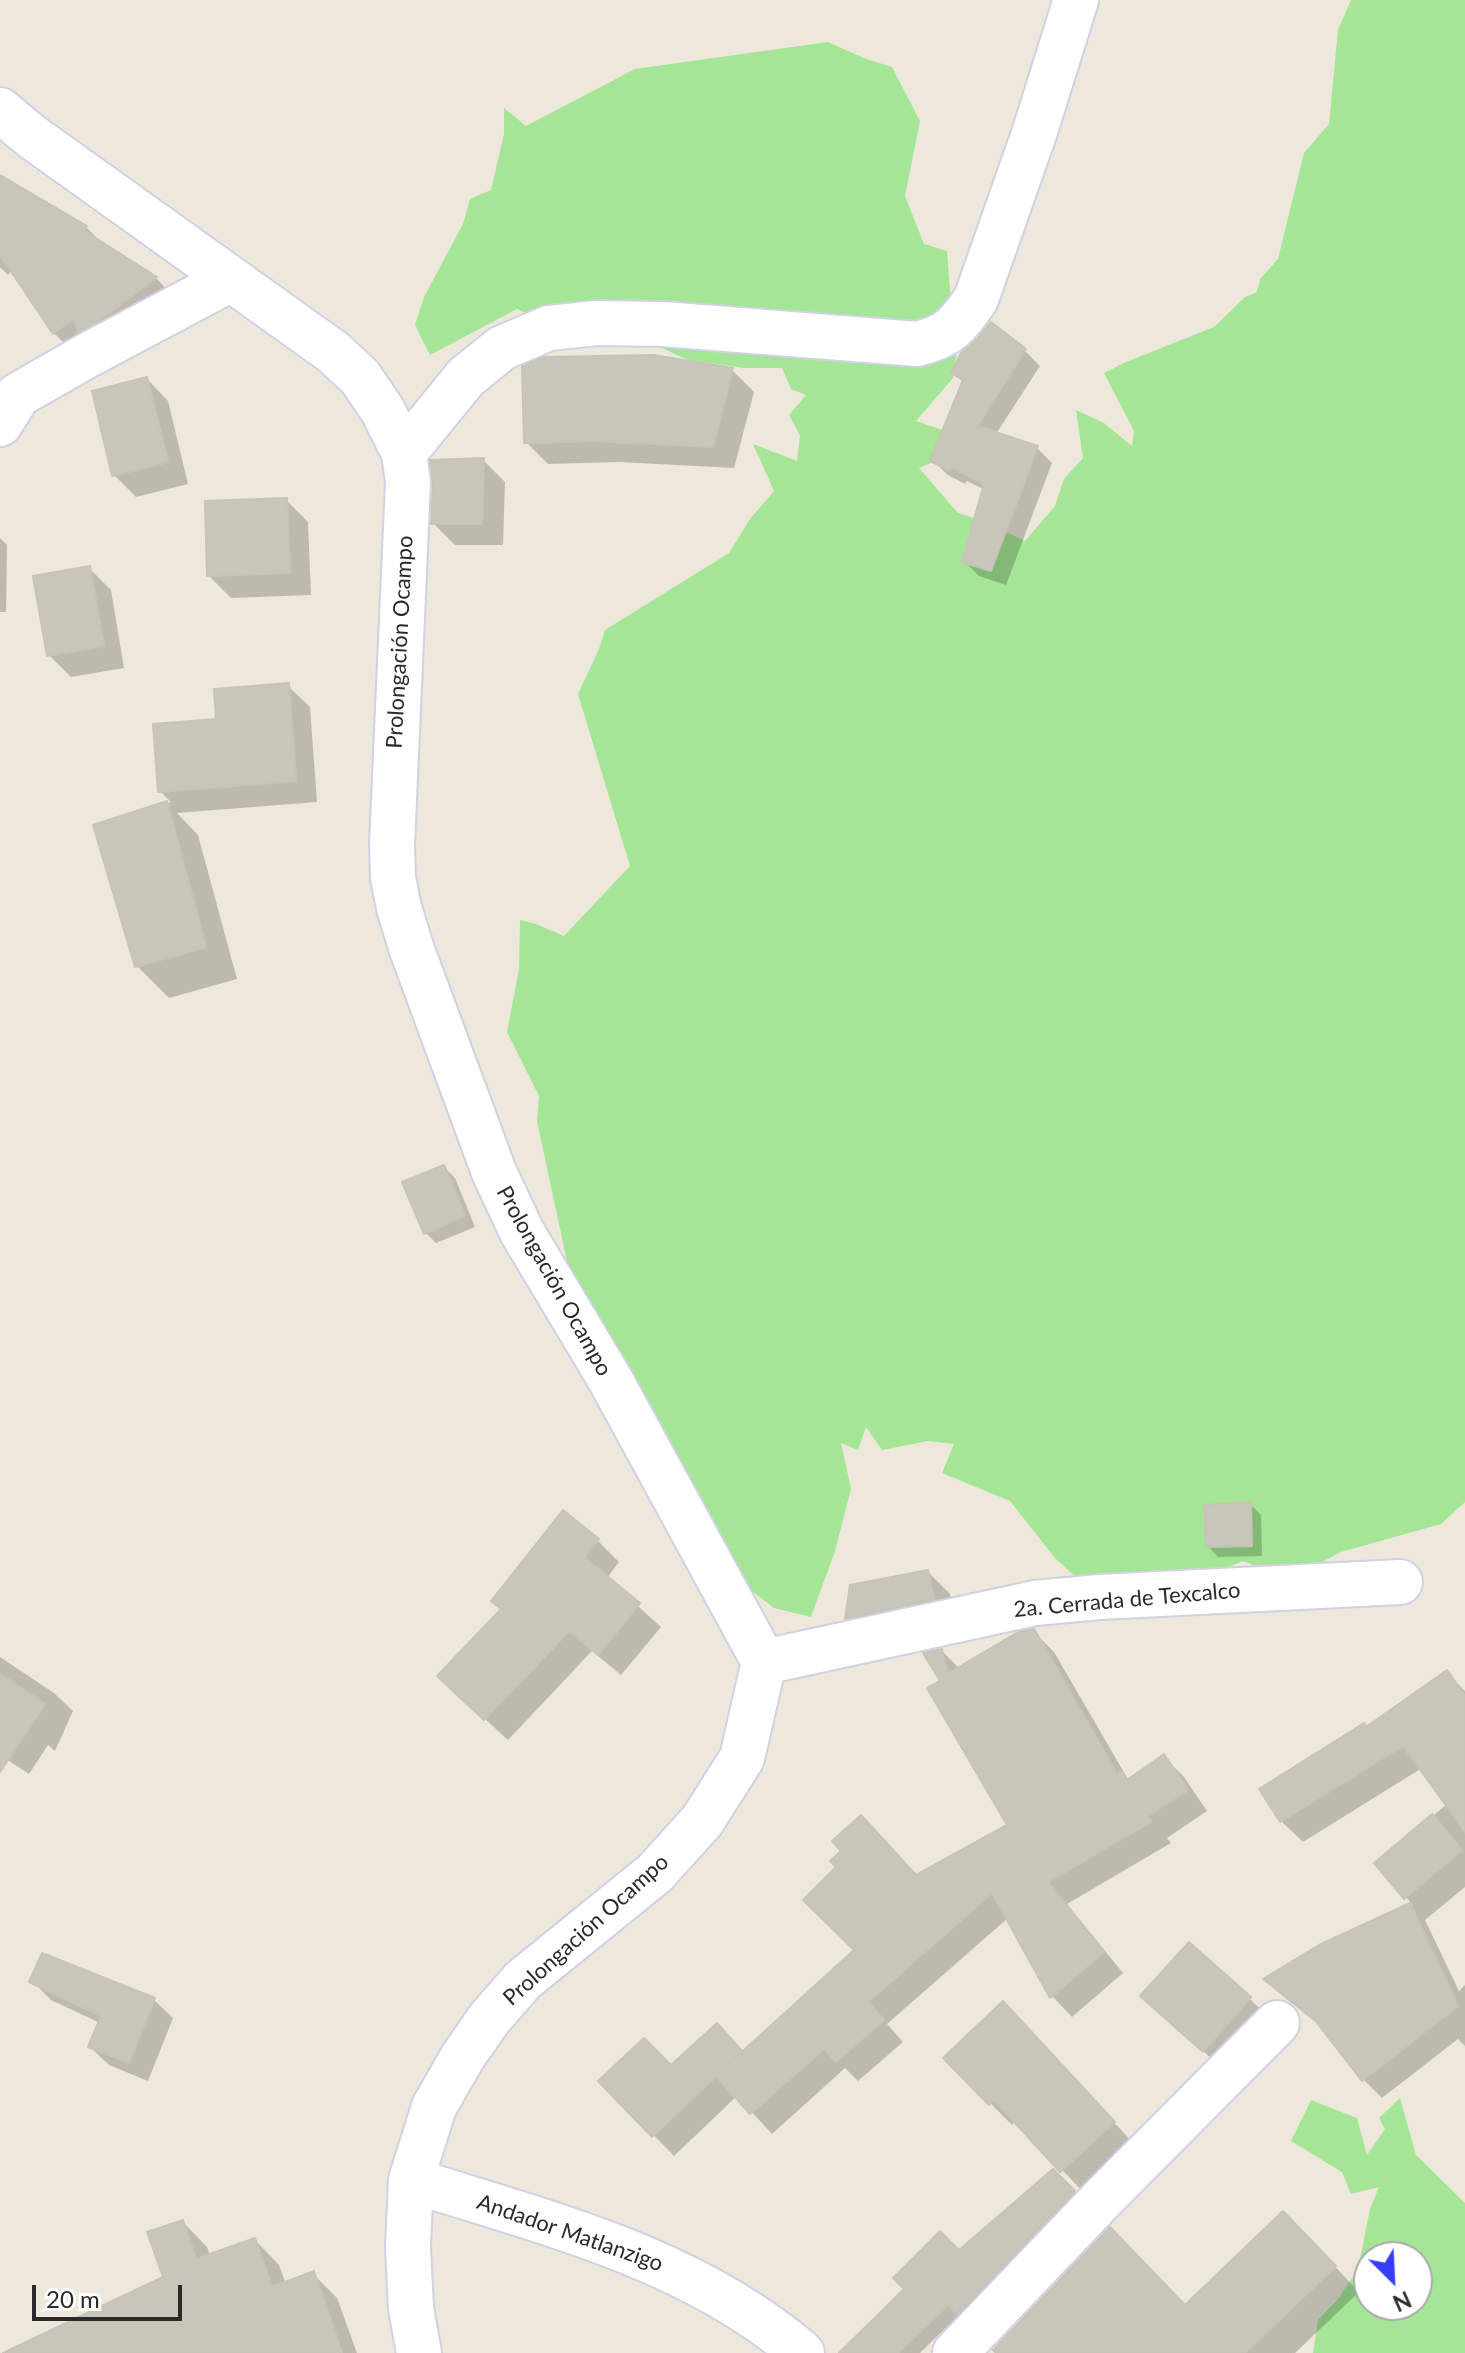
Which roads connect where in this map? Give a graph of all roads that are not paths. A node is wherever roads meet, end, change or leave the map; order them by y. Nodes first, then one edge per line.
1 (1076, 0) edge
2 (0, 110) edge
3 (231, 279) junction
4 (0, 424) edge
5 (404, 453) junction
6 (1400, 1582) dead end
7 (764, 1662) junction
8 (1277, 2023) dead end
9 (411, 2180) junction
10 (419, 2353) edge
11 (802, 2353) edge
12 (955, 2353) edge

1 - 5 street
2 - 3 street, Prolongación Ocampo
3 - 4 street
3 - 5 street, Prolongación Ocampo
5 - 7 street, Prolongación Ocampo
6 - 7 street, 2a. Cerrada de Texcalco
7 - 9 street, Prolongación Ocampo
8 - 12 street
9 - 10 street, Prolongación Ocampo
9 - 11 street, Andador Matlanzigo

